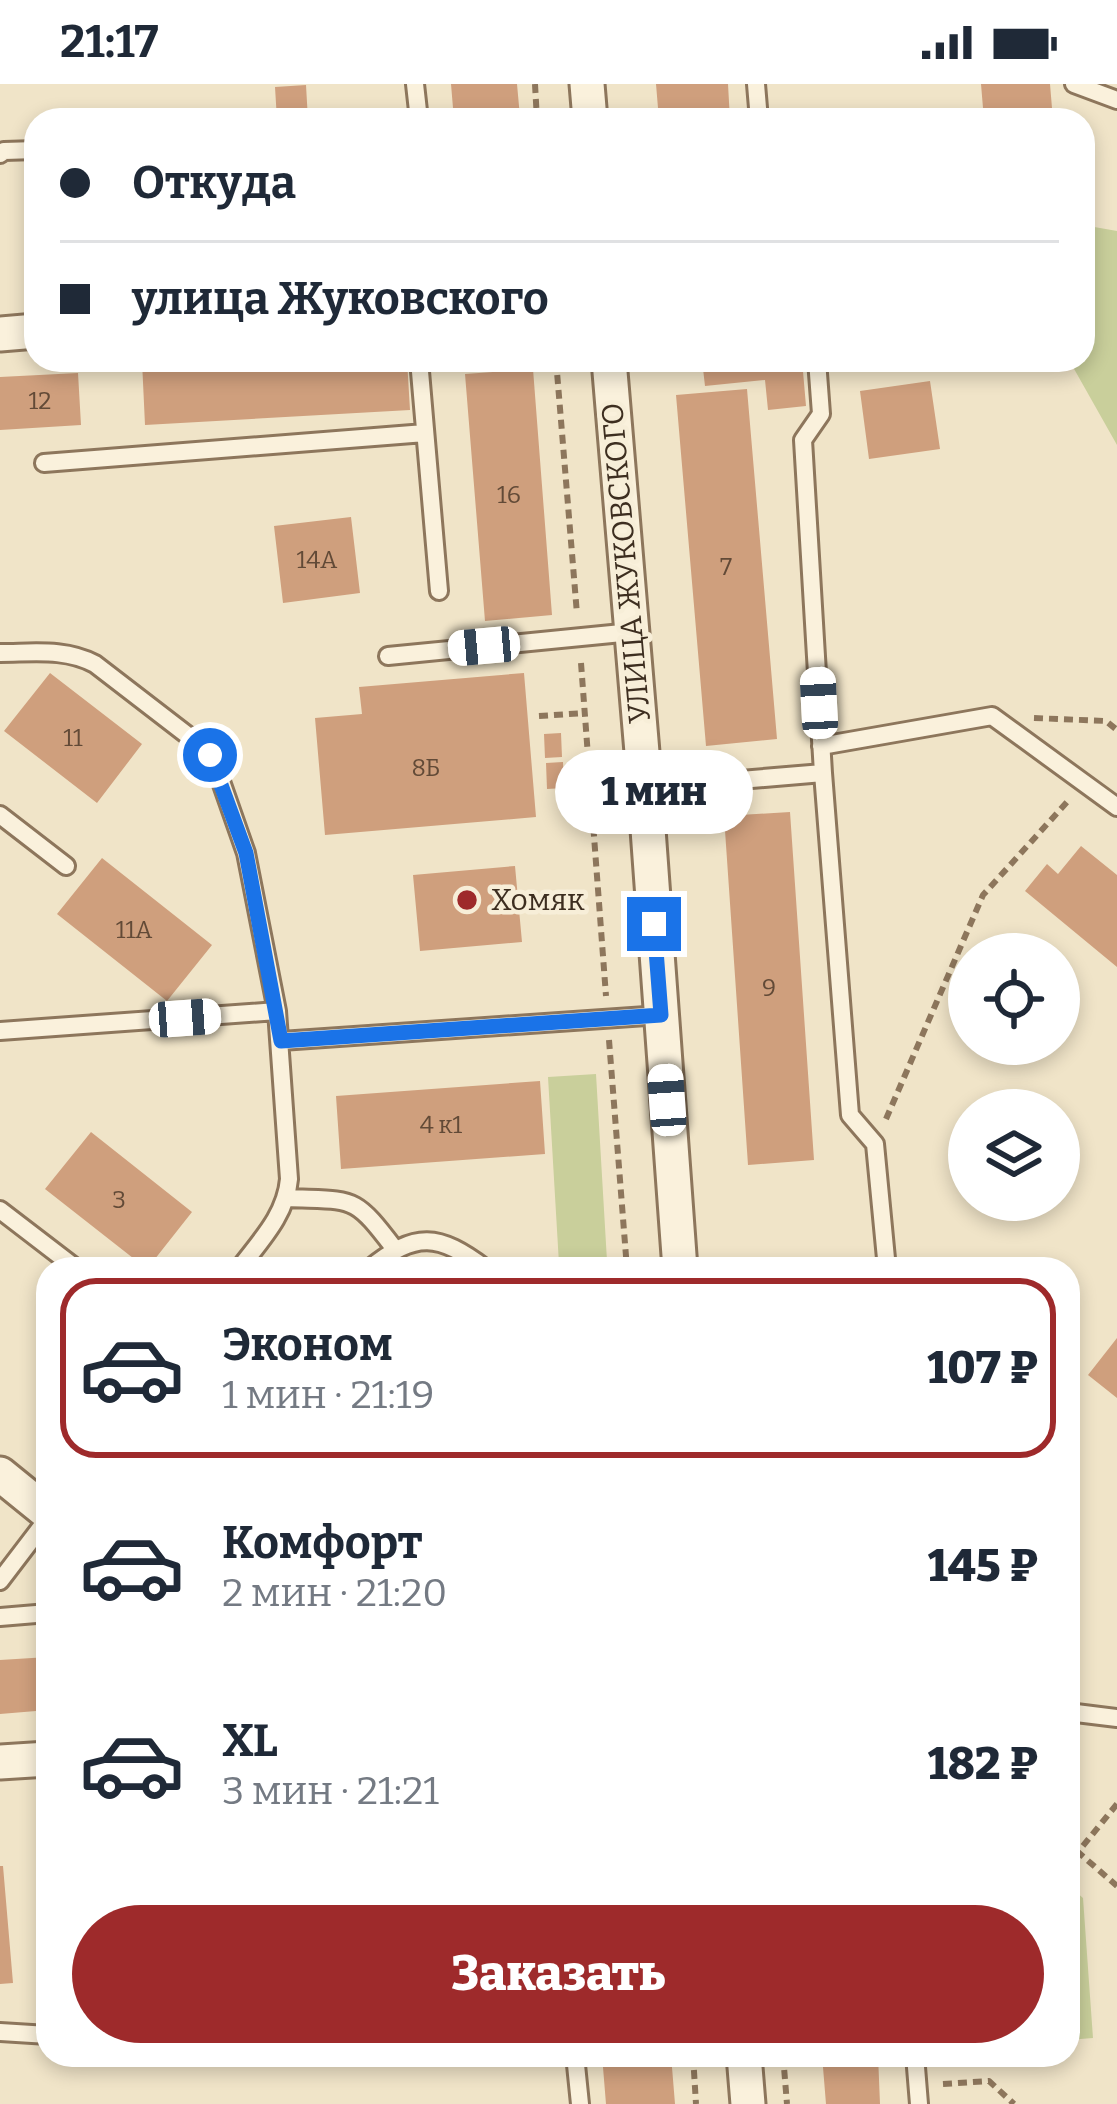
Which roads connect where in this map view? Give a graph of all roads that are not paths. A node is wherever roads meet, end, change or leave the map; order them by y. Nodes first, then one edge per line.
1 (1074, 84) edge
2 (1117, 100) edge
3 (420, 372) edge
4 (610, 372) edge
5 (818, 372) edge
6 (425, 433) junction
7 (44, 463) dead end
8 (439, 591) dead end
9 (632, 632) junction
10 (0, 653) edge
11 (388, 656) dead end
12 (821, 746) junction
13 (823, 772) junction
14 (645, 788) junction
15 (1117, 808) edge
16 (0, 815) edge
17 (66, 866) dead end
18 (277, 1011) junction
19 (661, 1015) junction
20 (0, 1031) edge
21 (281, 1041) junction
22 (288, 1198) junction
23 (0, 1210) edge
24 (394, 1249) junction
25 (61, 1257) edge
26 (247, 1257) edge
27 (384, 1257) edge
28 (468, 1257) edge
29 (679, 1257) edge
30 (886, 1257) edge
31 (0, 1474) edge
32 (36, 1506) edge
33 (36, 1532) edge
34 (0, 1581) edge
35 (36, 1613) edge
36 (0, 1616) edge
37 (1080, 1713) edge
38 (1117, 1718) edge
39 (36, 1760) edge
40 (0, 1762) edge
41 (0, 2032) edge
42 (36, 2034) edge
43 (576, 2067) edge
44 (745, 2067) edge
45 (580, 2104) edge
46 (748, 2104) edge

1 - 2 lane
3 - 6 lane
4 - 9 street, УЛИЦА ЖУКОВСКОГО
5 - 12 lane
6 - 7 lane
6 - 8 lane
9 - 11 lane
9 - 14 street, УЛИЦА ЖУКОВСКОГО
10 - 18 lane
12 - 13 lane
12 - 15 lane
13 - 14 lane
13 - 30 lane
14 - 19 street, УЛИЦА ЖУКОВСКОГО
16 - 17 lane
18 - 20 lane
18 - 21 lane
19 - 21 lane
19 - 29 street, УЛИЦА ЖУКОВСКОГО
21 - 22 lane
22 - 24 lane
22 - 26 lane
23 - 25 lane
24 - 27 lane
24 - 28 lane
31 - 32 street
33 - 34 lane
35 - 36 lane
37 - 38 lane
39 - 40 street
41 - 42 lane
43 - 45 lane
44 - 46 street

